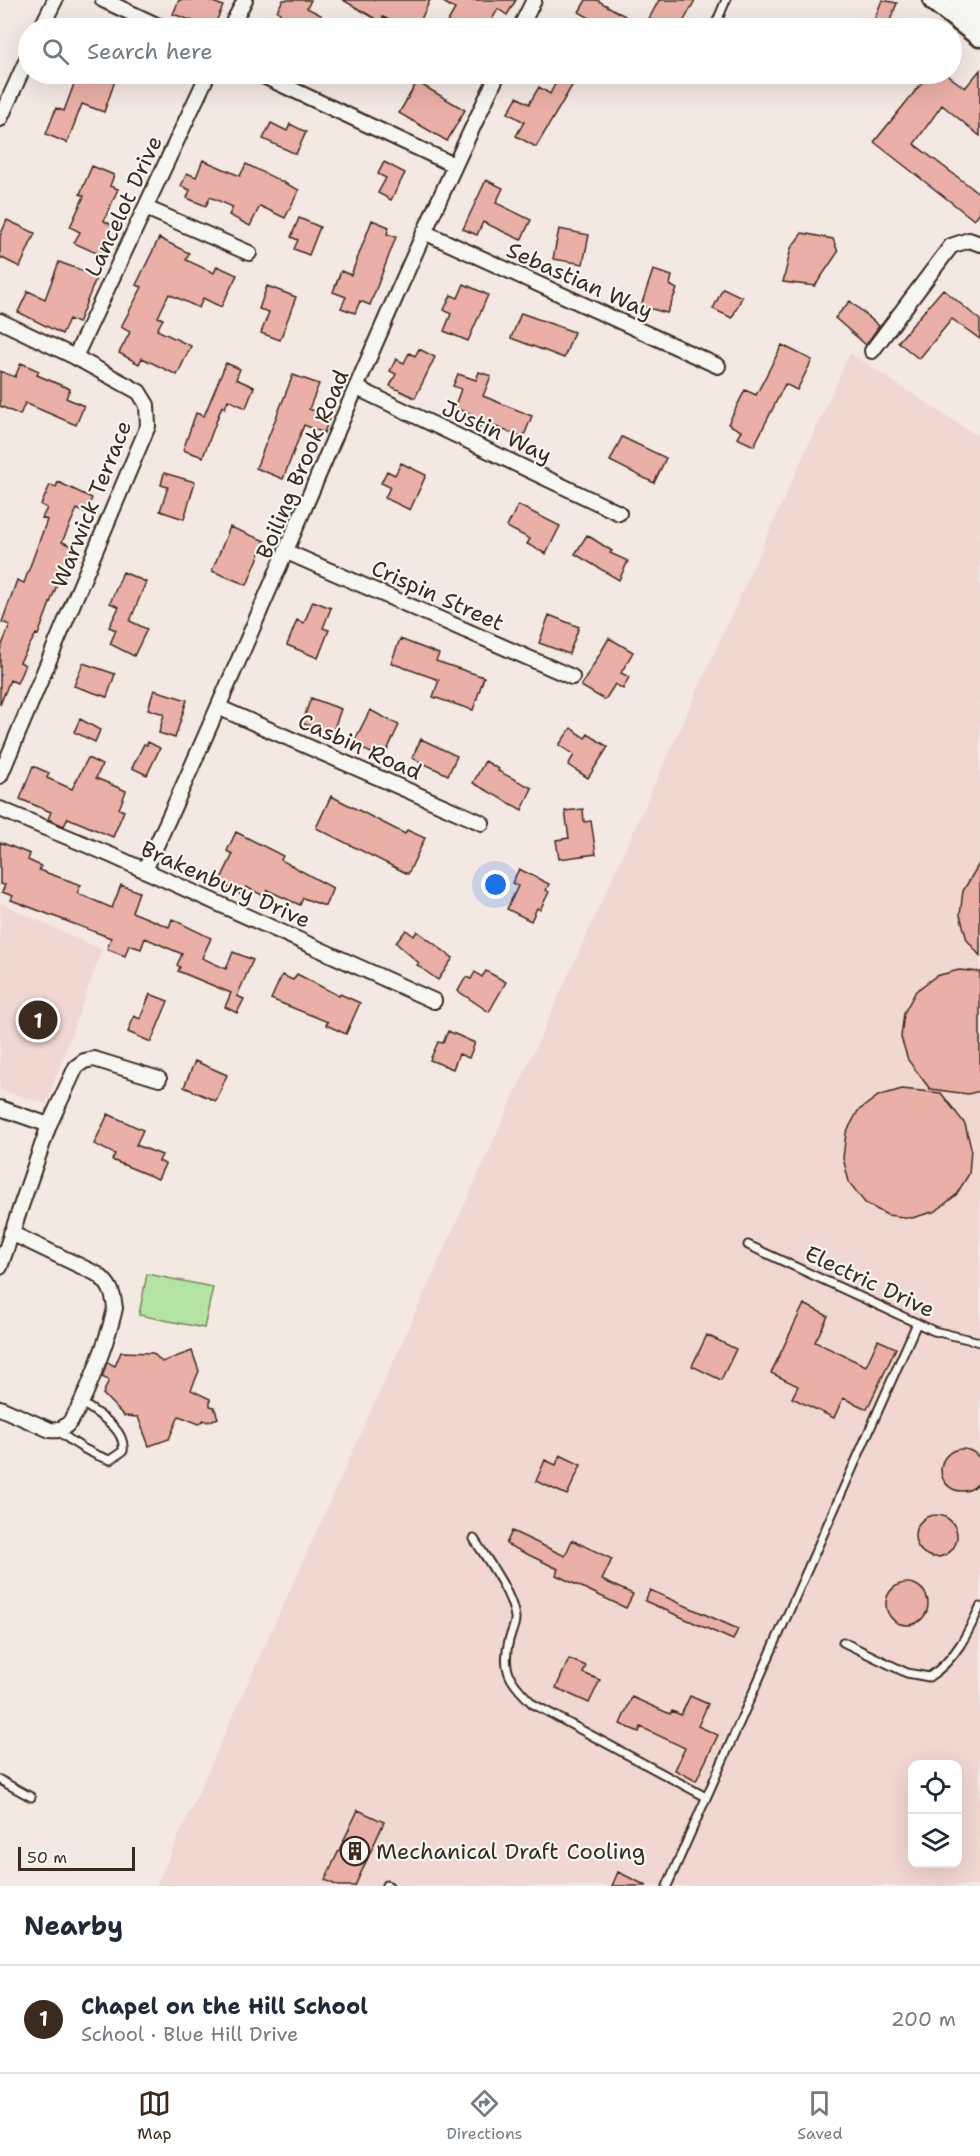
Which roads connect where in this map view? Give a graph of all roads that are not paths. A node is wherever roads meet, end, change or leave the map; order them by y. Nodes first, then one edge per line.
1 (54, 0) edge
2 (103, 0) edge
3 (245, 0) edge
4 (534, 0) edge
5 (726, 0) edge
6 (935, 0) edge
7 (964, 0) edge
8 (980, 12) edge
9 (46, 18) edge
10 (142, 18) edge
11 (235, 18) edge
12 (525, 18) edge
13 (718, 18) edge
14 (958, 18) edge
15 (962, 21) edge
16 (980, 35) edge
17 (18, 79) edge
18 (203, 84) edge
19 (280, 84) edge
20 (493, 84) edge
21 (0, 119) edge
22 (454, 165) junction
23 (146, 208) junction
24 (424, 232) junction
25 (980, 244) edge
26 (249, 253) dead end
27 (0, 321) edge
28 (872, 351) dead end
29 (75, 357) junction
30 (718, 366) dead end
31 (357, 388) junction
32 (619, 513) dead end
33 (287, 552) junction
34 (572, 676) dead end
35 (220, 708) junction
36 (0, 776) edge
37 (0, 809) edge
38 (482, 823) dead end
39 (145, 870) junction
40 (434, 1001) dead end
41 (159, 1079) dead end
42 (0, 1108) edge
43 (48, 1125) junction
44 (11, 1233) junction
45 (748, 1245) dead end
46 (0, 1267) edge
47 (917, 1323) junction
48 (980, 1342) edge
49 (81, 1402) junction
50 (0, 1408) edge
51 (58, 1431) junction
52 (474, 1539) dead end
53 (980, 1606) edge
54 (843, 1642) dead end
55 (0, 1780) edge
56 (31, 1797) dead end
57 (706, 1797) junction
58 (667, 1886) edge

1 - 9 street
2 - 10 street
3 - 11 street
4 - 12 street
5 - 13 lane
6 - 14 main road
7 - 8 main road
15 - 16 main road
17 - 21 street
18 - 23 street, Lancelot Drive
19 - 22 street
20 - 22 street, Boiling Brook Road
22 - 24 street, Boiling Brook Road
23 - 26 street
23 - 29 street, Lancelot Drive
24 - 30 street, Sebastian Way
24 - 31 street, Boiling Brook Road
25 - 28 street
27 - 29 street, Warwick Terrace
29 - 36 street, Warwick Terrace
31 - 32 street, Justin Way
31 - 33 street, Boiling Brook Road
33 - 34 street, Crispin Street
33 - 35 street, Boiling Brook Road
35 - 38 street, Casbin Road
35 - 39 street, Boiling Brook Road
37 - 39 street, Brakenbury Drive
39 - 40 street, Brakenbury Drive
41 - 43 street
42 - 43 street
43 - 44 street
44 - 46 street
44 - 49 street
45 - 47 lane, Electric Drive
47 - 48 lane, Electric Drive
47 - 57 lane
49 - 51 street
49 - 51 lane
50 - 51 street
52 - 57 lane
53 - 54 lane
55 - 56 lane
57 - 58 lane

